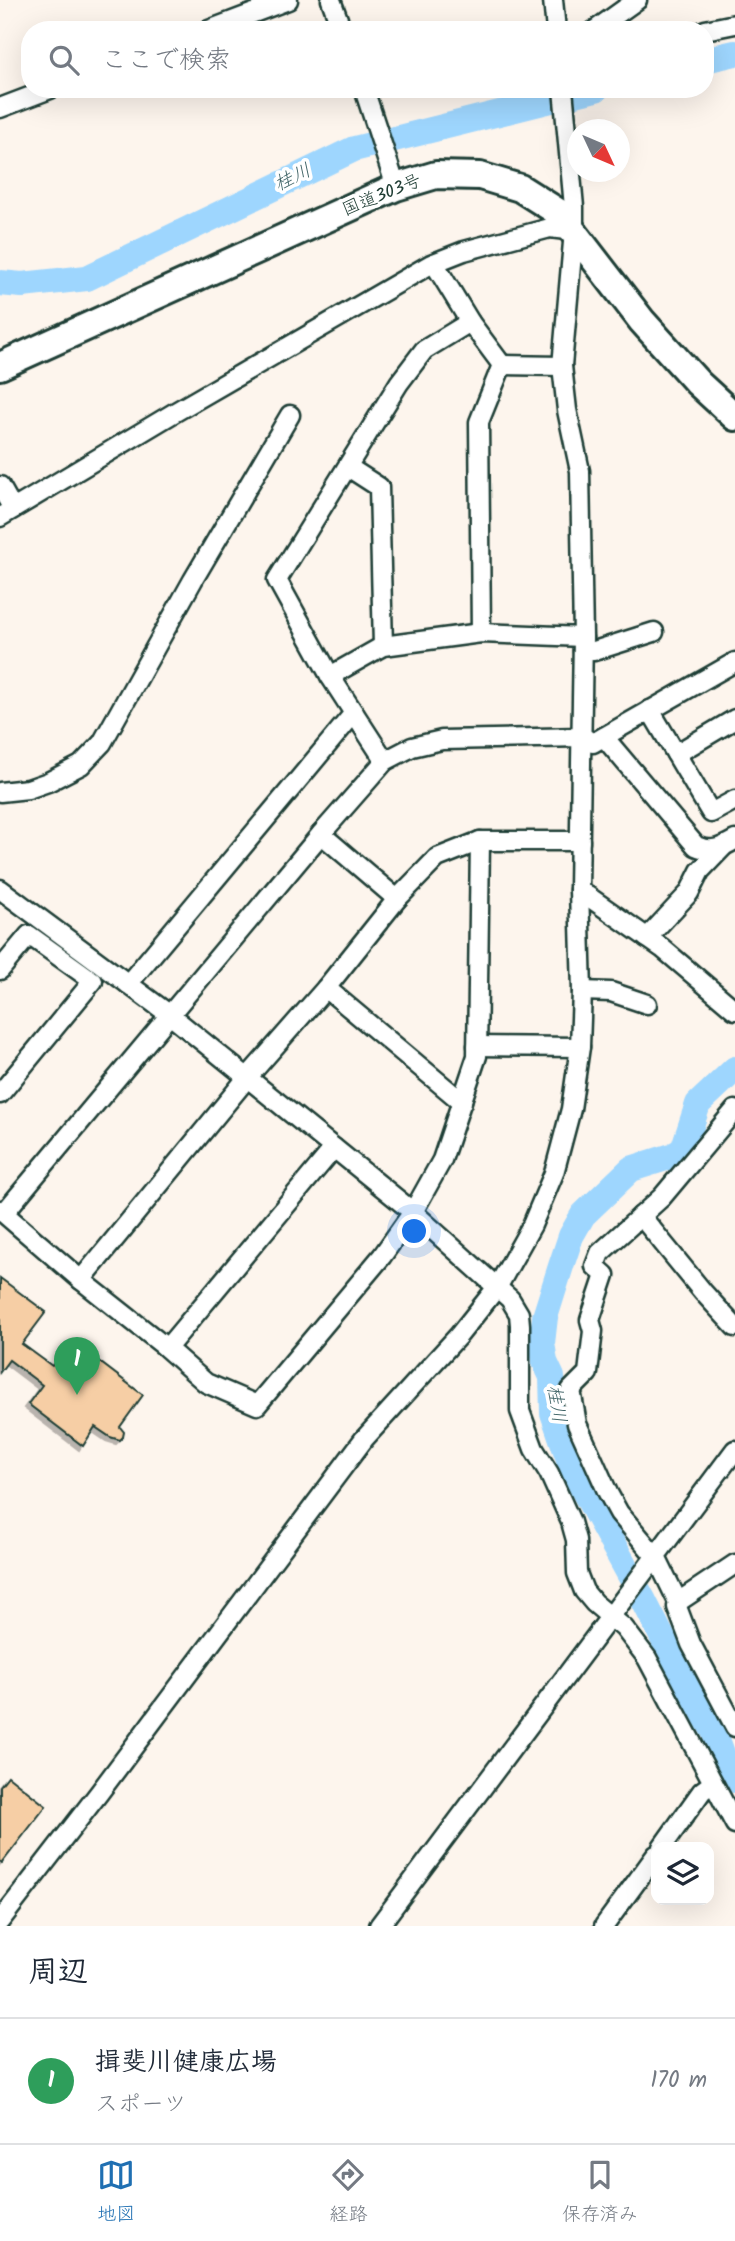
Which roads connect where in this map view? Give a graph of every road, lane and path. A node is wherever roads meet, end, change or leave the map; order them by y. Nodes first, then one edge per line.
1 (288, 0) edge
2 (331, 0) edge
3 (553, 0) edge
4 (637, 0) edge
5 (233, 21) edge
6 (339, 21) edge
7 (555, 21) edge
8 (608, 21) edge
9 (735, 24) edge
10 (714, 28) edge
11 (26, 98) edge
12 (367, 98) edge
13 (563, 98) edge
14 (0, 108) edge
15 (392, 176) junction
16 (574, 231) junction
17 (434, 263) junction
18 (470, 322) junction
19 (502, 365) junction
20 (0, 366) edge
21 (562, 366) junction
22 (290, 415) dead end
23 (735, 417) edge
24 (348, 467) junction
25 (0, 486) edge
26 (7, 513) edge
27 (654, 632) dead end
28 (481, 633) junction
29 (583, 644) junction
30 (383, 646) junction
31 (735, 662) edge
32 (330, 676) junction
33 (650, 710) junction
34 (354, 713) junction
35 (735, 719) edge
36 (583, 737) junction
37 (604, 737) junction
38 (676, 754) junction
39 (385, 761) junction
40 (0, 792) edge
41 (735, 800) edge
42 (321, 834) junction
43 (480, 841) junction
44 (580, 841) junction
45 (730, 843) edge
46 (0, 889) edge
47 (579, 890) junction
48 (397, 898) junction
49 (647, 938) junction
50 (0, 970) edge
51 (128, 984) junction
52 (326, 988) junction
53 (582, 991) junction
54 (647, 1004) dead end
55 (735, 1010) edge
56 (170, 1015) junction
57 (477, 1046) junction
58 (580, 1047) junction
59 (247, 1078) junction
60 (0, 1094) edge
61 (462, 1102) junction
62 (735, 1110) edge
63 (334, 1148) junction
64 (2, 1212) edge
65 (414, 1212) junction
66 (641, 1216) junction
67 (81, 1280) junction
68 (498, 1286) junction
69 (735, 1327) edge
70 (167, 1348) junction
71 (735, 1450) edge
72 (653, 1561) junction
73 (735, 1564) edge
74 (678, 1602) junction
75 (616, 1610) junction
76 (735, 1727) edge
77 (713, 1783) junction
78 (735, 1824) edge
79 (666, 1842) edge
80 (651, 1862) edge
81 (0, 1921) edge
82 (379, 1926) edge
83 (604, 1926) edge

1 - 5 street
2 - 6 street
3 - 7 street
4 - 8 street
9 - 10 street
11 - 14 street
12 - 15 street
13 - 16 street
15 - 16 highway, 国道303号
15 - 20 highway, 国道303号
16 - 17 street
16 - 21 street
16 - 23 highway, 国道303号
17 - 18 street
17 - 26 street
18 - 19 street
18 - 24 street
19 - 21 street
19 - 28 street
21 - 29 street
22 - 40 street
24 - 30 street
24 - 32 street
25 - 26 street
27 - 29 street
28 - 29 street
28 - 30 street
29 - 36 street
30 - 32 street
31 - 33 street
32 - 34 street
33 - 37 street
33 - 38 street
34 - 39 street
34 - 51 street
35 - 38 street
36 - 37 street
36 - 39 street
36 - 44 street
37 - 45 street
38 - 41 street
39 - 42 street
42 - 48 street
42 - 56 street
43 - 44 street
43 - 48 street
43 - 57 street
44 - 47 street
45 - 49 street
46 - 51 street
47 - 49 street
47 - 53 street
48 - 52 street
49 - 55 street
50 - 60 street
51 - 56 street
52 - 59 street
52 - 61 street
53 - 54 street
53 - 58 street
56 - 59 street
56 - 64 street
57 - 58 street
57 - 61 street
58 - 68 street
59 - 63 street
59 - 67 street
61 - 65 street
62 - 66 street
63 - 65 street
63 - 70 street
64 - 67 street
65 - 68 street
65 - 70 street
66 - 69 street
66 - 72 street
67 - 70 street
68 - 75 street
68 - 81 street
71 - 72 street
72 - 74 street
72 - 75 street
73 - 74 street
74 - 76 street
75 - 77 street
75 - 82 street
77 - 78 street
77 - 79 street
80 - 83 street

